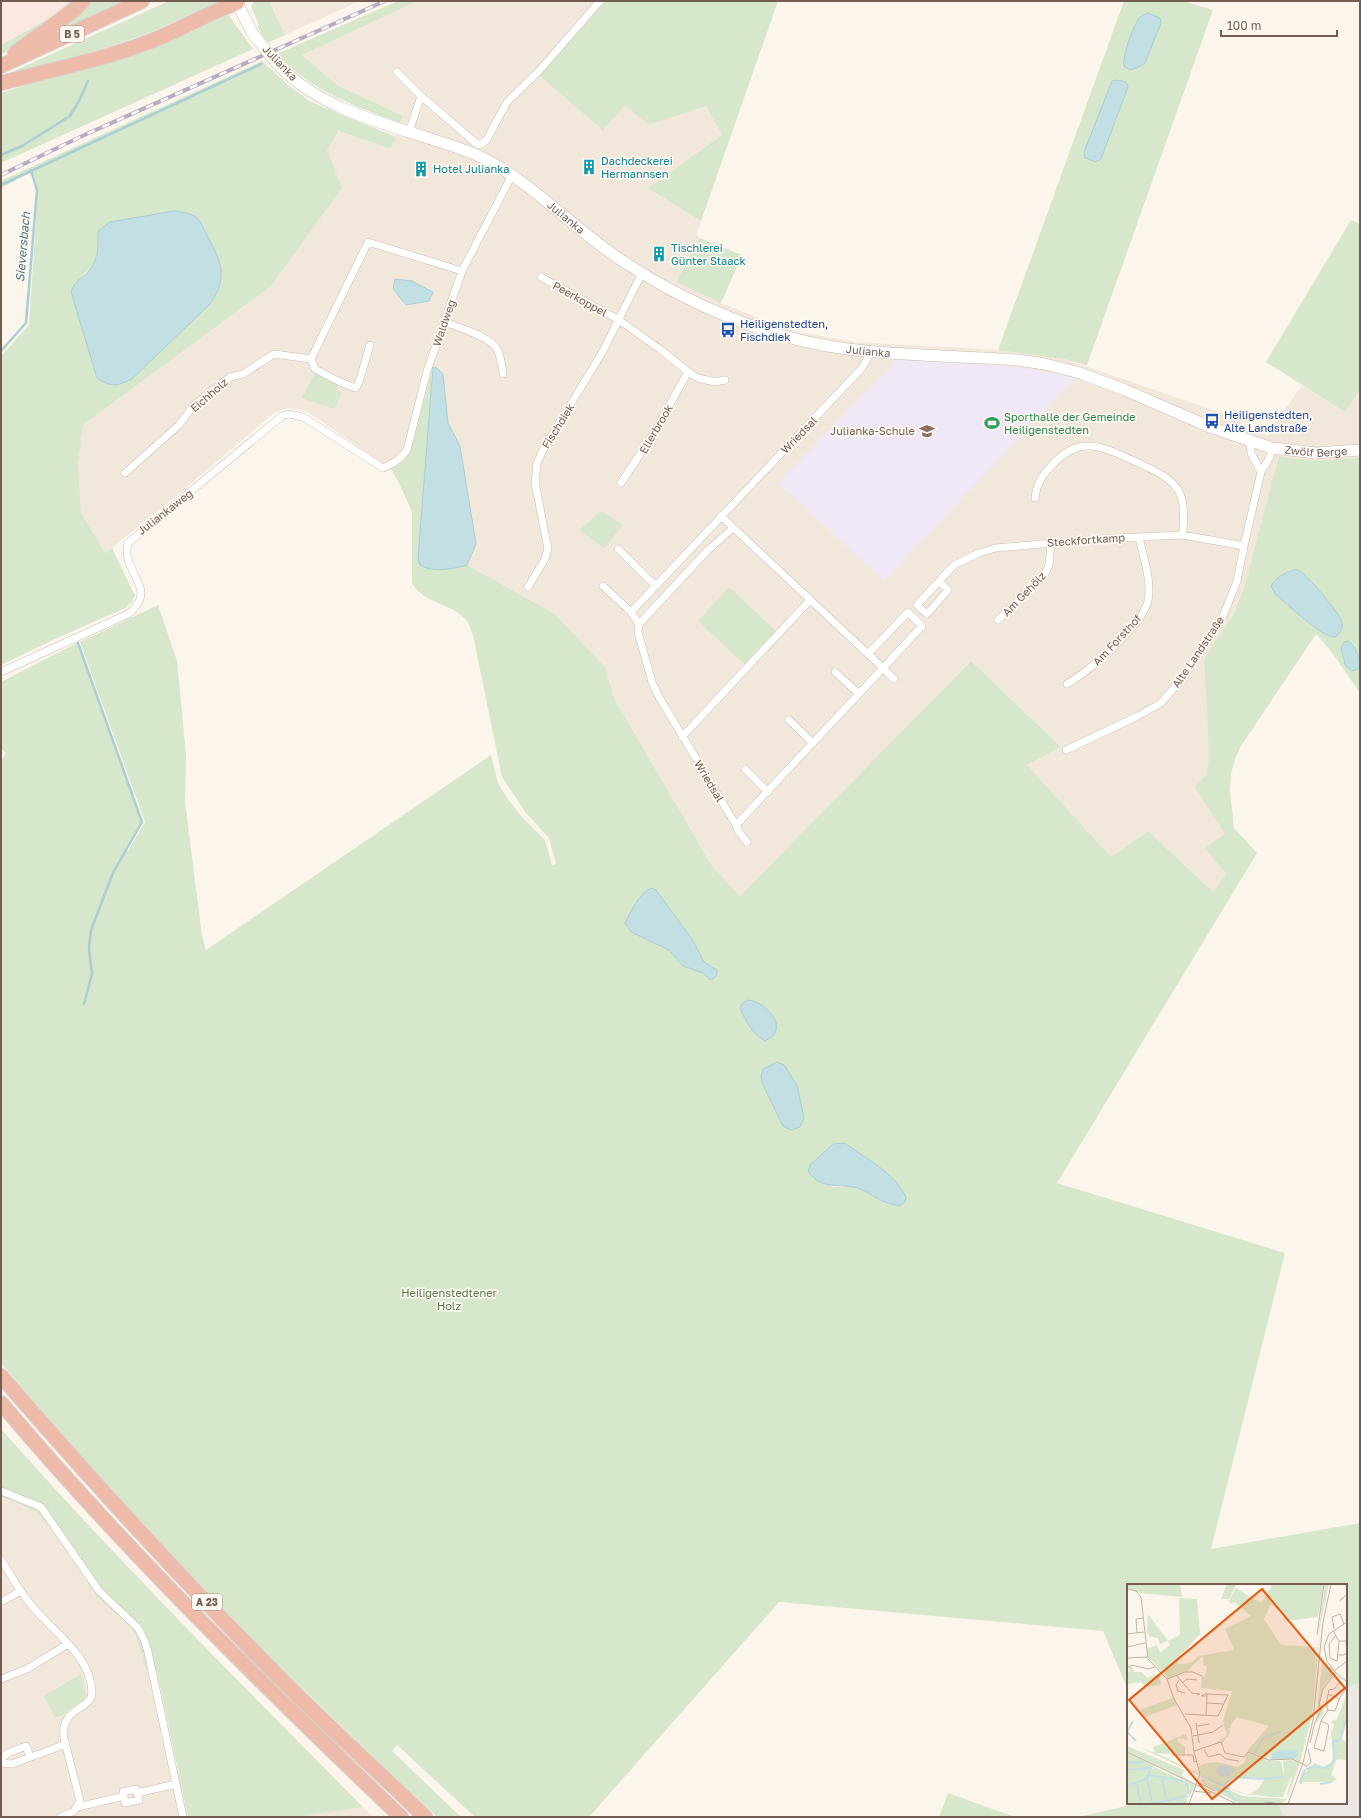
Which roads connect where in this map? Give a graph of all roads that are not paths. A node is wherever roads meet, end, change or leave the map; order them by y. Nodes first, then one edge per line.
1 (83, 1) edge
2 (142, 1) edge
3 (600, 1) edge
4 (236, 2) edge
5 (1, 63) edge
6 (1, 66) edge
7 (397, 72) dead end
8 (1, 83) edge
9 (421, 96) junction
10 (409, 132) junction
11 (512, 175) junction
12 (462, 271) junction
13 (642, 273) junction
14 (541, 277) dead end
15 (619, 320) junction
16 (445, 322) junction
17 (370, 344) dead end
18 (872, 351) junction
19 (311, 359) junction
20 (688, 372) junction
21 (504, 374) dead end
22 (725, 380) dead end
23 (1250, 442) junction
24 (1272, 448) junction
25 (1360, 450) edge
26 (384, 468) joint
27 (1261, 472) junction
28 (125, 473) dead end
29 (621, 483) dead end
30 (1035, 498) dead end
31 (721, 516) junction
32 (733, 528) junction
33 (1183, 535) junction
34 (1139, 537) junction
35 (1051, 543) junction
36 (1244, 546) junction
37 (618, 549) dead end
38 (939, 581) junction
39 (603, 586) dead end
40 (656, 586) junction
41 (528, 587) dead end
42 (810, 600) junction
43 (631, 612) junction
44 (998, 620) dead end
45 (639, 624) junction
46 (868, 654) junction
47 (883, 668) junction
48 (1, 672) edge
49 (835, 672) dead end
50 (894, 679) dead end
51 (1067, 684) dead end
52 (859, 694) junction
53 (789, 720) dead end
54 (682, 737) junction
55 (813, 743) junction
56 (1066, 750) dead end
57 (745, 769) dead end
58 (768, 792) junction
59 (736, 825) junction
60 (747, 842) dead end
61 (1, 1376) edge
62 (1, 1403) edge
63 (1, 1491) edge
64 (1, 1560) edge
65 (21, 1591) junction
66 (1, 1602) edge
67 (68, 1644) junction
68 (1, 1679) edge
69 (66, 1744) junction
70 (30, 1757) junction
71 (1, 1760) edge
72 (1, 1763) edge
73 (176, 1784) junction
74 (78, 1807) junction
75 (61, 1817) edge
76 (182, 1817) edge
77 (401, 1817) edge
78 (425, 1817) edge

1 - 5 highway
2 - 6 highway, B 5
3 - 9 street
4 - 8 highway
4 - 10 street, Julianka, bridge
7 - 9 street
9 - 10 street
10 - 11 street, Julianka
11 - 12 street, Waldweg
11 - 13 street, Julianka
12 - 16 street, Waldweg
12 - 19 street
13 - 15 street, Fischdiek
13 - 18 street, Julianka
14 - 15 street, Peerkoppel
15 - 20 street
15 - 41 street, Fischdiek
16 - 21 street
16 - 26 street, Waldweg
17 - 19 street
18 - 23 street, Julianka
18 - 31 street, Wriedsal
19 - 28 street, Eichholz
20 - 22 street
20 - 29 street, Ellerbrook
23 - 24 street, Julianka
23 - 27 street
24 - 25 street, Zwölf Berge
24 - 27 street, Alte Landstraße
26 - 48 street, Juliankaweg
27 - 36 street, Alte Landstraße
30 - 33 street
31 - 32 street
31 - 40 street, Wriedsal
32 - 42 street
32 - 45 street
33 - 34 street, Steckfortkamp
33 - 36 street, Steckfortkamp
34 - 35 street, Steckfortkamp
34 - 51 street, Am Forsthof
35 - 38 street, Steckfortkamp
35 - 44 street, Am Gehölz
36 - 56 street, Alte Landstraße
37 - 40 street
38 - 38 street, Steckfortkamp
39 - 43 street, Wriedsal
40 - 43 street, Wriedsal
42 - 46 street
42 - 54 street
43 - 45 street, Wriedsal
45 - 54 street, Wriedsal
46 - 47 street
46 - 47 street
47 - 50 street
47 - 52 street
49 - 52 street
52 - 55 street
53 - 55 street
54 - 59 street, Wriedsal
55 - 58 street
57 - 58 street
58 - 59 street
59 - 60 street, Wriedsal
61 - 78 highway, A 23
62 - 77 highway, A 23
63 - 73 street
64 - 65 street
65 - 66 street
65 - 67 street
67 - 68 street
67 - 69 street
69 - 70 street
69 - 74 street
70 - 71 street
70 - 72 street
73 - 74 street
73 - 76 street
74 - 75 street

